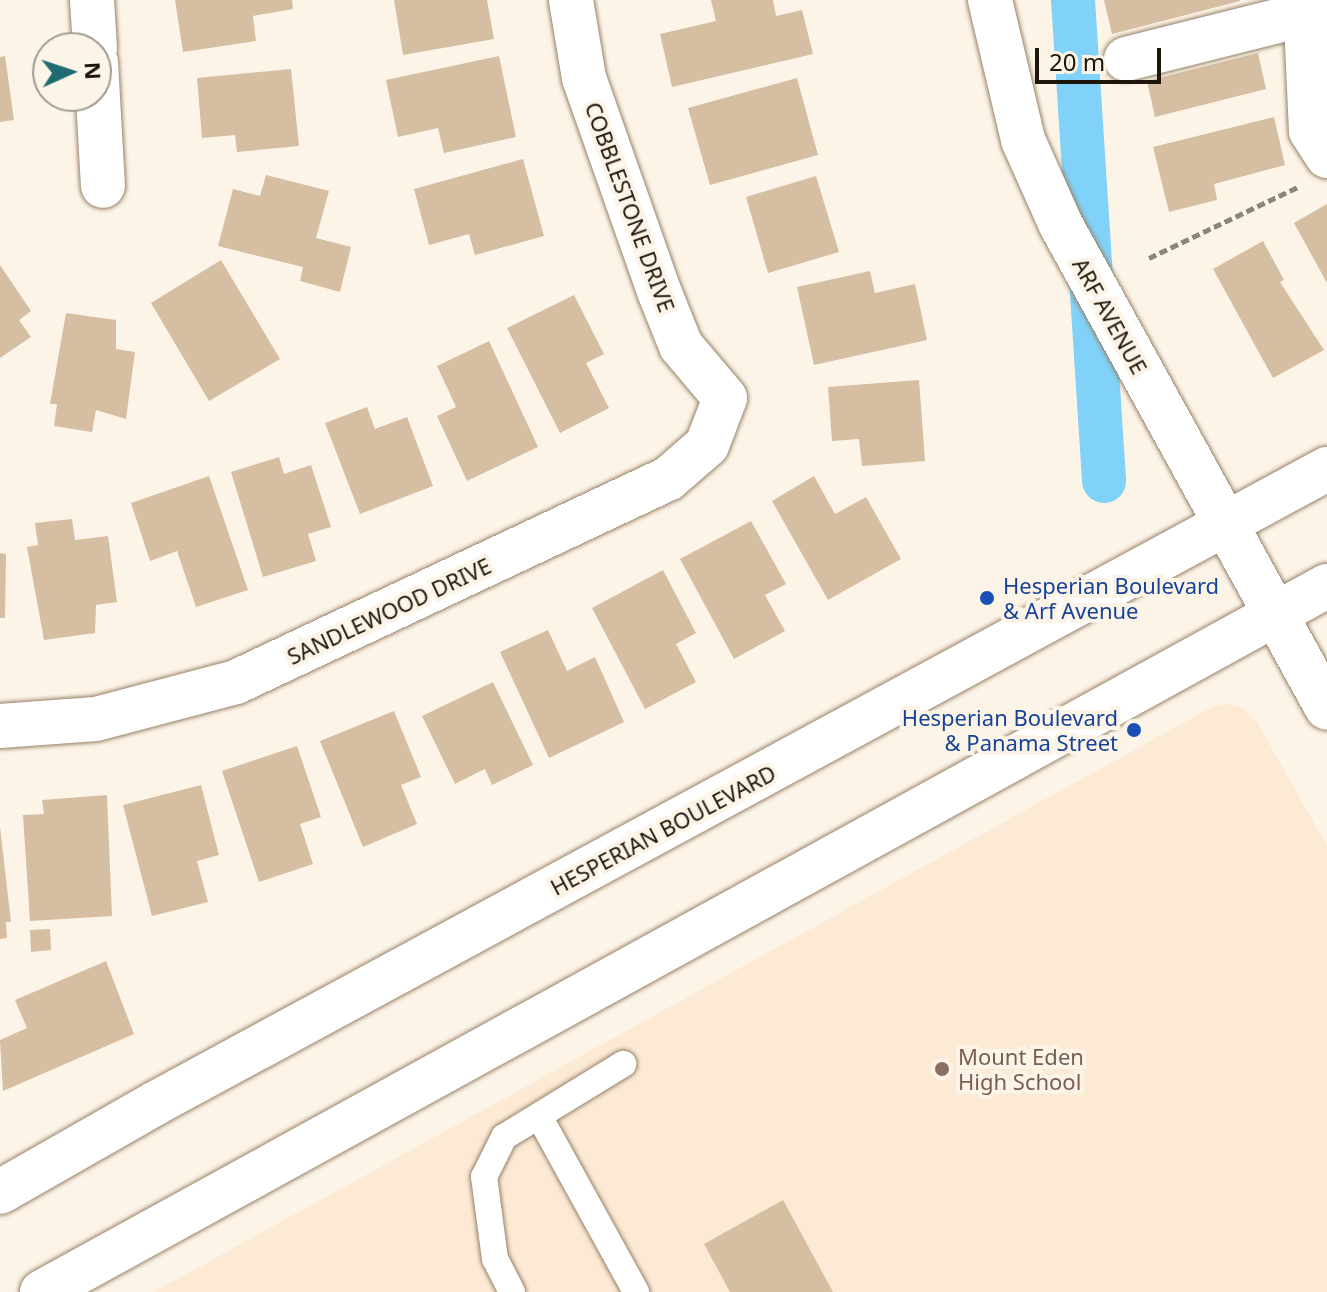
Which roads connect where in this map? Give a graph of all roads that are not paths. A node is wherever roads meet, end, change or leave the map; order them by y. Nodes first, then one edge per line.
1 (92, 0) edge
2 (571, 0) edge
3 (990, 0) edge
4 (1305, 7) edge
5 (94, 32) edge
6 (1126, 59) dead end
7 (99, 112) edge
8 (1320, 168) edge
9 (103, 186) dead end
10 (725, 398) joint
11 (1327, 469) edge
12 (1226, 524) junction
13 (1327, 586) edge
14 (1276, 614) junction
15 (1327, 708) edge
16 (0, 726) edge
17 (623, 1064) dead end
18 (539, 1116) junction
19 (0, 1192) edge
20 (42, 1292) edge
21 (512, 1292) edge
22 (636, 1292) edge

1 - 5 main road
2 - 10 main road, COBBLESTONE DRIVE
3 - 12 main road, ARF AVENUE
4 - 6 main road
4 - 8 main road
7 - 9 main road
10 - 16 main road, SANDLEWOOD DRIVE
11 - 12 main road, HESPERIAN BOULEVARD
12 - 14 main road, ARF AVENUE
12 - 19 main road, HESPERIAN BOULEVARD
13 - 14 main road
14 - 15 main road, ARF AVENUE
14 - 20 main road
17 - 18 lane
18 - 21 lane
18 - 22 lane

